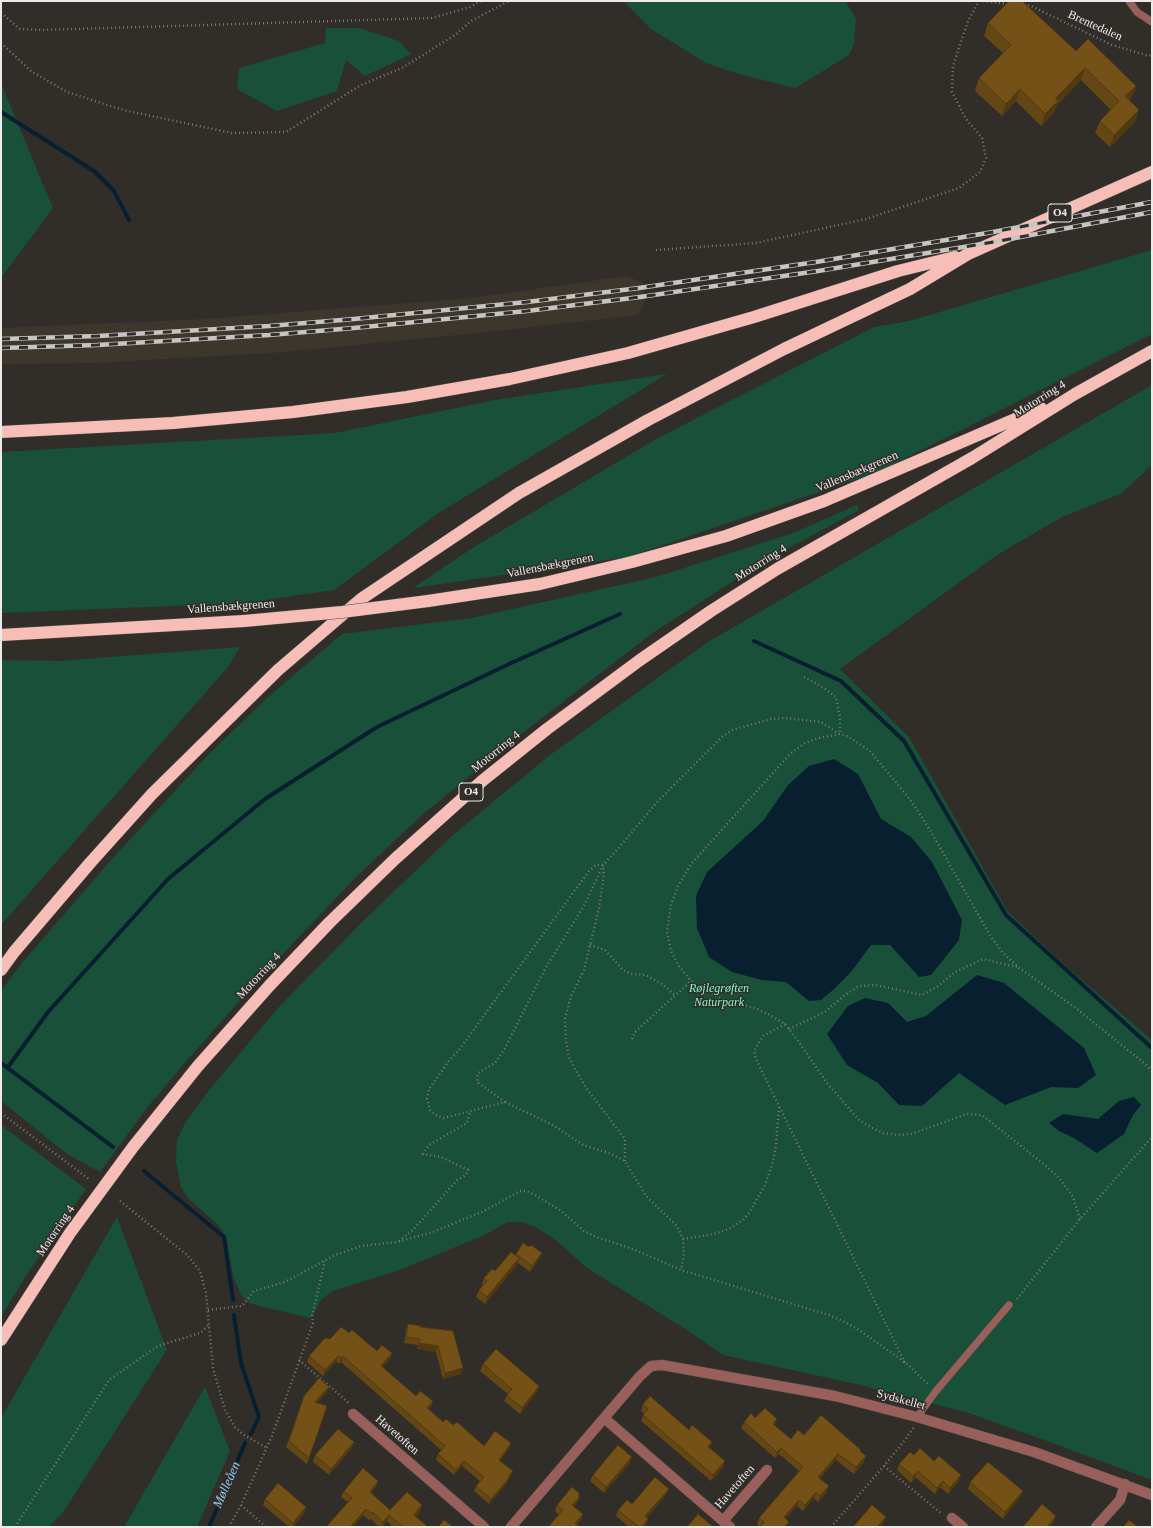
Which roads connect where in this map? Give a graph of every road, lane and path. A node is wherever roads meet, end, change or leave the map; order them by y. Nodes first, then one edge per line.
1 (481, 1) edge
2 (509, 1) edge
3 (978, 1) edge
4 (984, 1) edge
5 (1129, 1) edge
6 (1015, 4) edge
7 (1023, 5) edge
8 (1, 13) edge
9 (1152, 22) edge
10 (1, 43) edge
11 (1152, 54) edge
12 (1152, 172) edge
13 (656, 250) dead end
14 (968, 254) junction
15 (1152, 351) edge
16 (1075, 394) junction
17 (1, 432) edge
18 (1, 635) edge
19 (804, 677) dead end
20 (840, 734) junction
21 (603, 865) junction
22 (590, 945) junction
23 (1018, 967) junction
24 (1, 970) edge
25 (691, 981) junction
26 (675, 995) junction
27 (785, 1024) junction
28 (789, 1029) junction
29 (632, 1039) dead end
30 (1152, 1071) edge
31 (505, 1102) junction
32 (779, 1106) junction
33 (470, 1112) junction
34 (1, 1113) edge
35 (1152, 1137) edge
36 (625, 1161) junction
37 (89, 1178) dead end
38 (120, 1201) dead end
39 (1080, 1219) junction
40 (683, 1240) junction
41 (397, 1242) junction
42 (325, 1261) junction
43 (681, 1270) junction
44 (1008, 1305) joint
45 (208, 1310) junction
46 (209, 1324) junction
47 (1, 1340) edge
48 (298, 1360) junction
49 (906, 1363) junction
50 (936, 1391) junction
51 (353, 1414) joint
52 (917, 1417) junction
53 (604, 1418) junction
54 (266, 1448) junction
55 (884, 1466) junction
56 (767, 1470) dead end
57 (1125, 1484) junction
58 (1152, 1495) edge
59 (241, 1506) junction
60 (952, 1518) joint
61 (726, 1524) edge
62 (15, 1527) edge
63 (229, 1527) edge
64 (266, 1527) edge
65 (484, 1527) edge
66 (511, 1527) edge
67 (831, 1527) edge
68 (963, 1527) edge
69 (1096, 1527) edge

1 - 8 path
2 - 10 path
3 - 13 path
4 - 6 path
5 - 9 lane
7 - 11 path, Brentedalen
12 - 14 highway, O4
14 - 17 highway
14 - 24 highway, O4
15 - 16 highway, Motorring 4 / O4
16 - 18 highway, Vallensbækgrenen, bridge
16 - 47 highway, Motorring 4 / O4
19 - 20 path
20 - 21 path
20 - 23 path
20 - 25 path
21 - 22 path
21 - 31 path
21 - 33 path
22 - 26 path
22 - 36 path
23 - 28 path
23 - 30 path
25 - 26 path
25 - 27 path
26 - 29 path
27 - 28 path
27 - 32 path
28 - 39 path
31 - 33 path
31 - 36 path
32 - 40 path
32 - 49 path
33 - 41 path
34 - 37 path
35 - 39 path
36 - 40 path
38 - 45 path
39 - 44 path
40 - 43 path
41 - 42 path
41 - 43 path
42 - 45 path
42 - 48 path
43 - 49 path
44 - 50 lane
45 - 46 path
46 - 54 path
46 - 62 path
48 - 51 path
48 - 54 path
49 - 50 path
50 - 52 lane
51 - 65 street, Havetoften
52 - 53 street, Sydskellet
52 - 55 path
52 - 57 street, Sydskellet
53 - 61 street, Havetoften
53 - 66 street
54 - 59 path
55 - 60 path
55 - 67 path
56 - 61 street, Havetoften
57 - 58 street, Sydskellet
57 - 69 street
59 - 63 path
59 - 64 path
60 - 68 street

